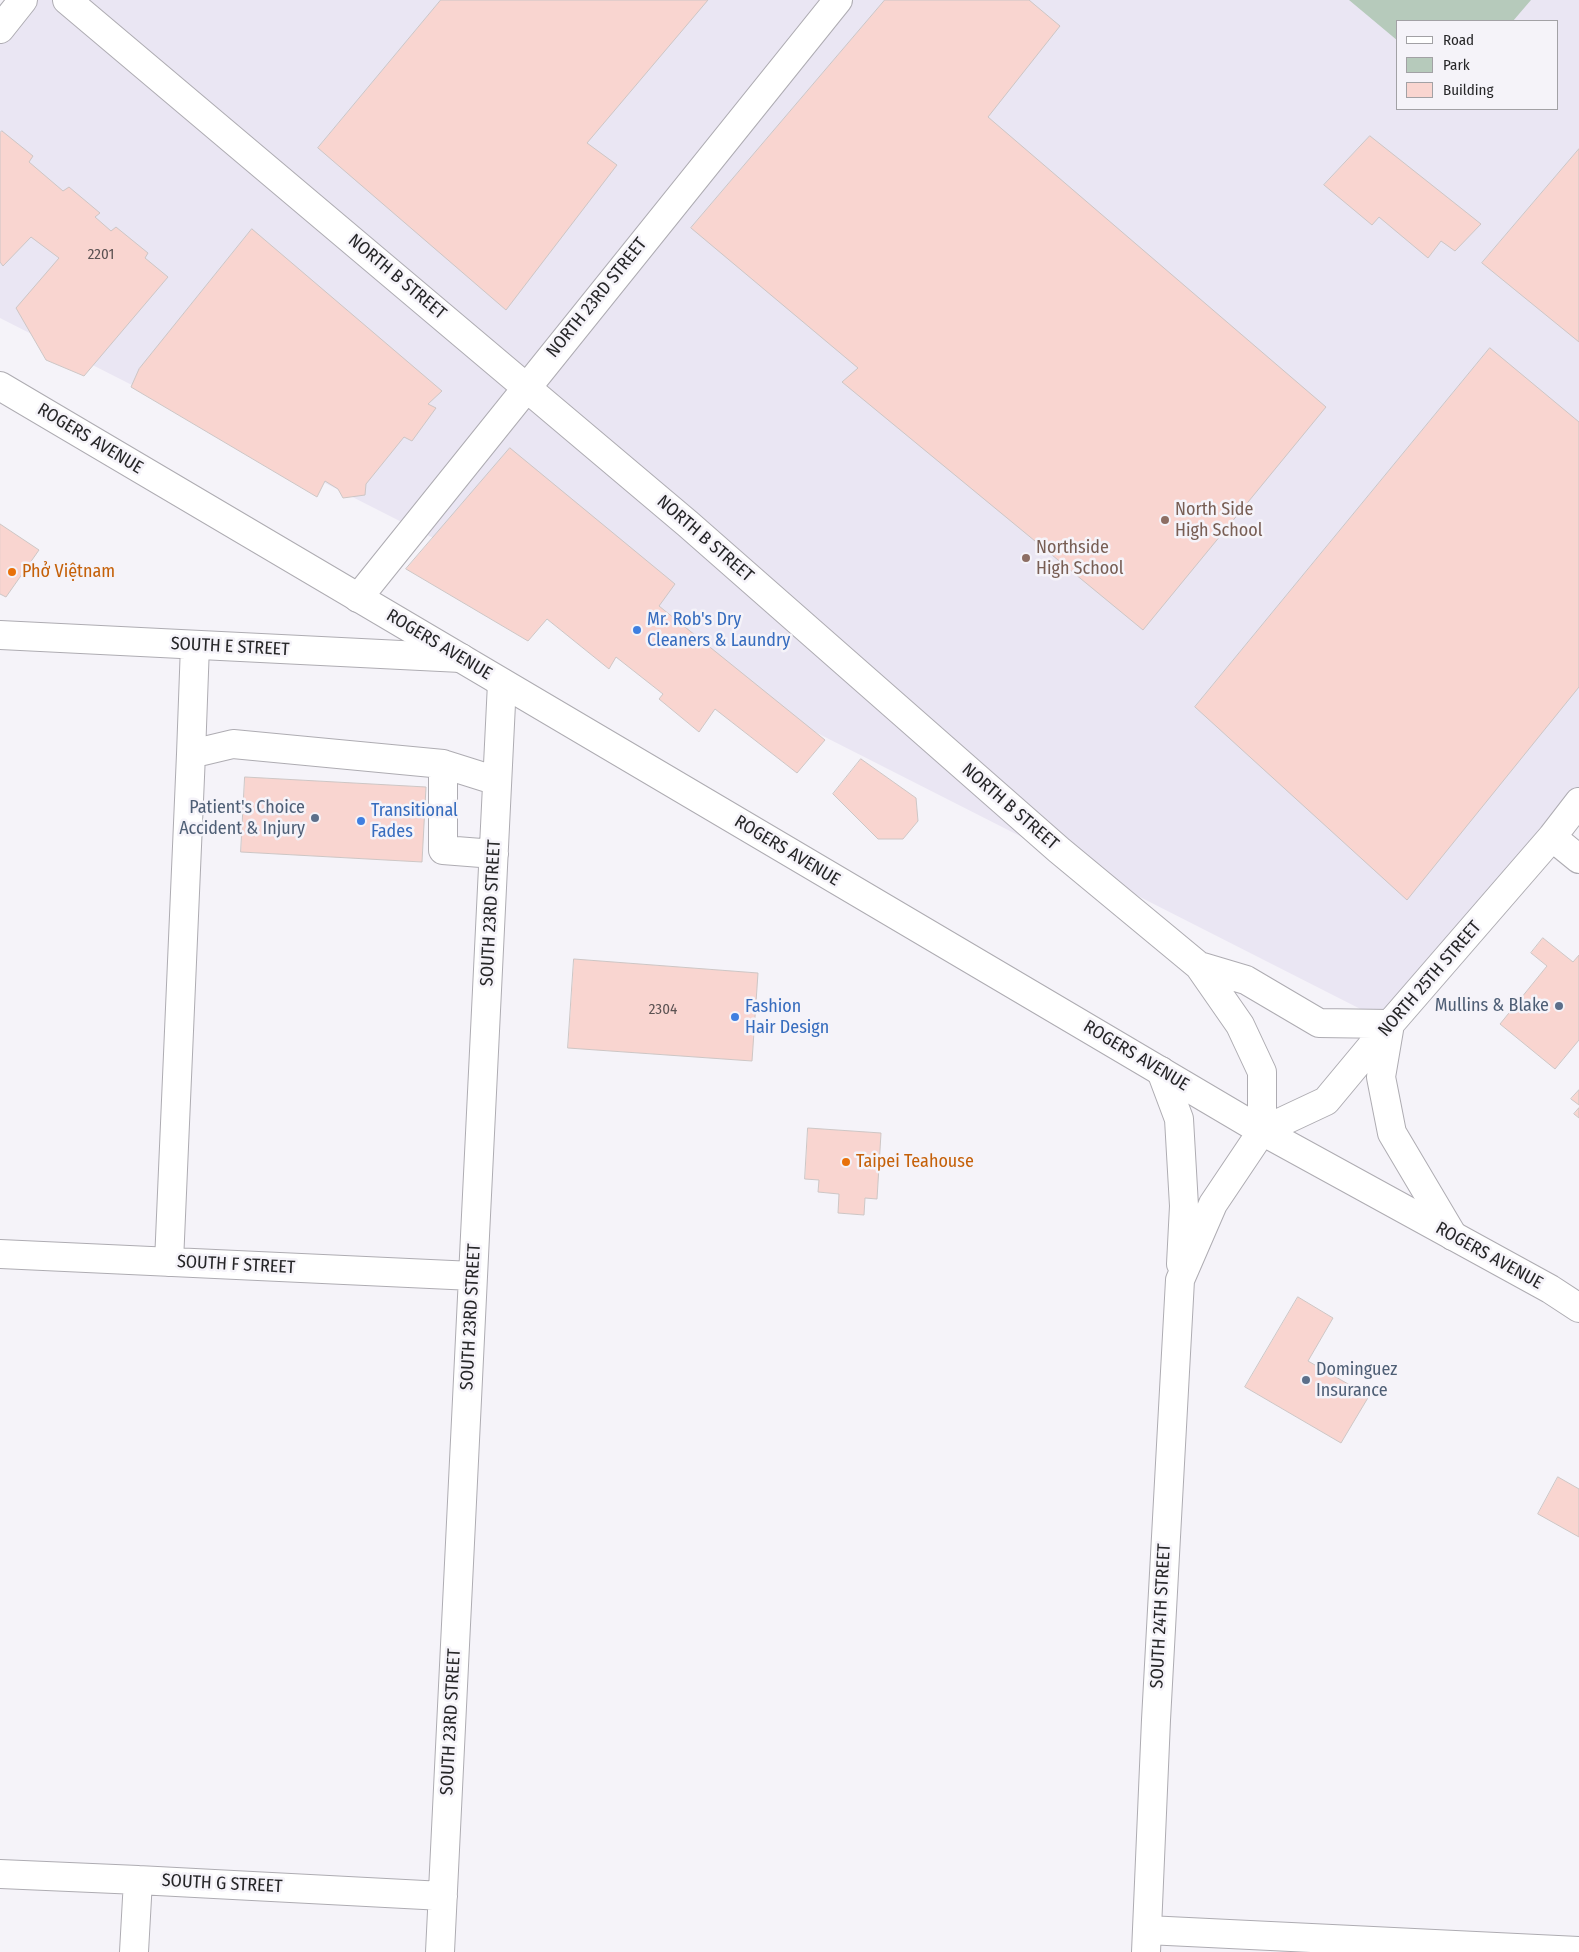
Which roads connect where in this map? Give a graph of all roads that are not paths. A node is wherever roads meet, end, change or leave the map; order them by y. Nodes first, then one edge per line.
1 (23, 0) edge
2 (67, 0) edge
3 (838, 0) edge
4 (0, 29) edge
5 (0, 386) edge
6 (527, 386) junction
7 (358, 598) junction
8 (0, 635) edge
9 (195, 645) junction
10 (461, 658) junction
11 (502, 682) junction
12 (191, 754) junction
13 (443, 764) junction
14 (497, 781) junction
15 (1579, 802) edge
16 (1552, 837) junction
17 (494, 854) junction
18 (1579, 859) edge
19 (1199, 966) junction
20 (1390, 1024) junction
21 (1161, 1071) junction
22 (1262, 1131) junction
23 (1453, 1236) junction
24 (0, 1254) edge
25 (169, 1262) junction
26 (473, 1276) junction
27 (1180, 1280) junction
28 (1579, 1308) edge
29 (0, 1874) edge
30 (138, 1880) junction
31 (443, 1896) junction
32 (1147, 1941) edge
33 (1579, 1951) edge
34 (134, 1952) edge
35 (440, 1952) edge

1 - 4 street
2 - 6 street, NORTH B STREET
3 - 6 street, NORTH 23RD STREET
5 - 7 street, ROGERS AVENUE
6 - 7 street, NORTH 23RD STREET
6 - 19 street, NORTH B STREET
7 - 10 street, ROGERS AVENUE
8 - 9 street, SOUTH E STREET
9 - 10 street, SOUTH E STREET
9 - 12 street
10 - 11 street, ROGERS AVENUE
11 - 14 street, SOUTH 23RD STREET
11 - 21 street, ROGERS AVENUE
12 - 13 street
12 - 25 street
13 - 14 street
13 - 17 street
14 - 17 street, SOUTH 23RD STREET
15 - 16 street, NORTH 25TH STREET
16 - 18 street
16 - 20 street, NORTH 25TH STREET
17 - 26 street, SOUTH 23RD STREET
19 - 20 street
19 - 22 street, NORTH B STREET
20 - 22 street, NORTH 25TH STREET
20 - 23 street
21 - 22 street, ROGERS AVENUE
21 - 27 street, SOUTH 24TH STREET
22 - 23 street, ROGERS AVENUE
22 - 27 street, SOUTH 24TH STREET
23 - 28 street, ROGERS AVENUE
24 - 25 street, SOUTH F STREET
25 - 26 street, SOUTH F STREET
26 - 31 street, SOUTH 23RD STREET
27 - 32 street, SOUTH 24TH STREET
29 - 30 street, SOUTH G STREET
30 - 31 street, SOUTH G STREET
30 - 34 street
31 - 35 street, SOUTH 23RD STREET
32 - 33 street

